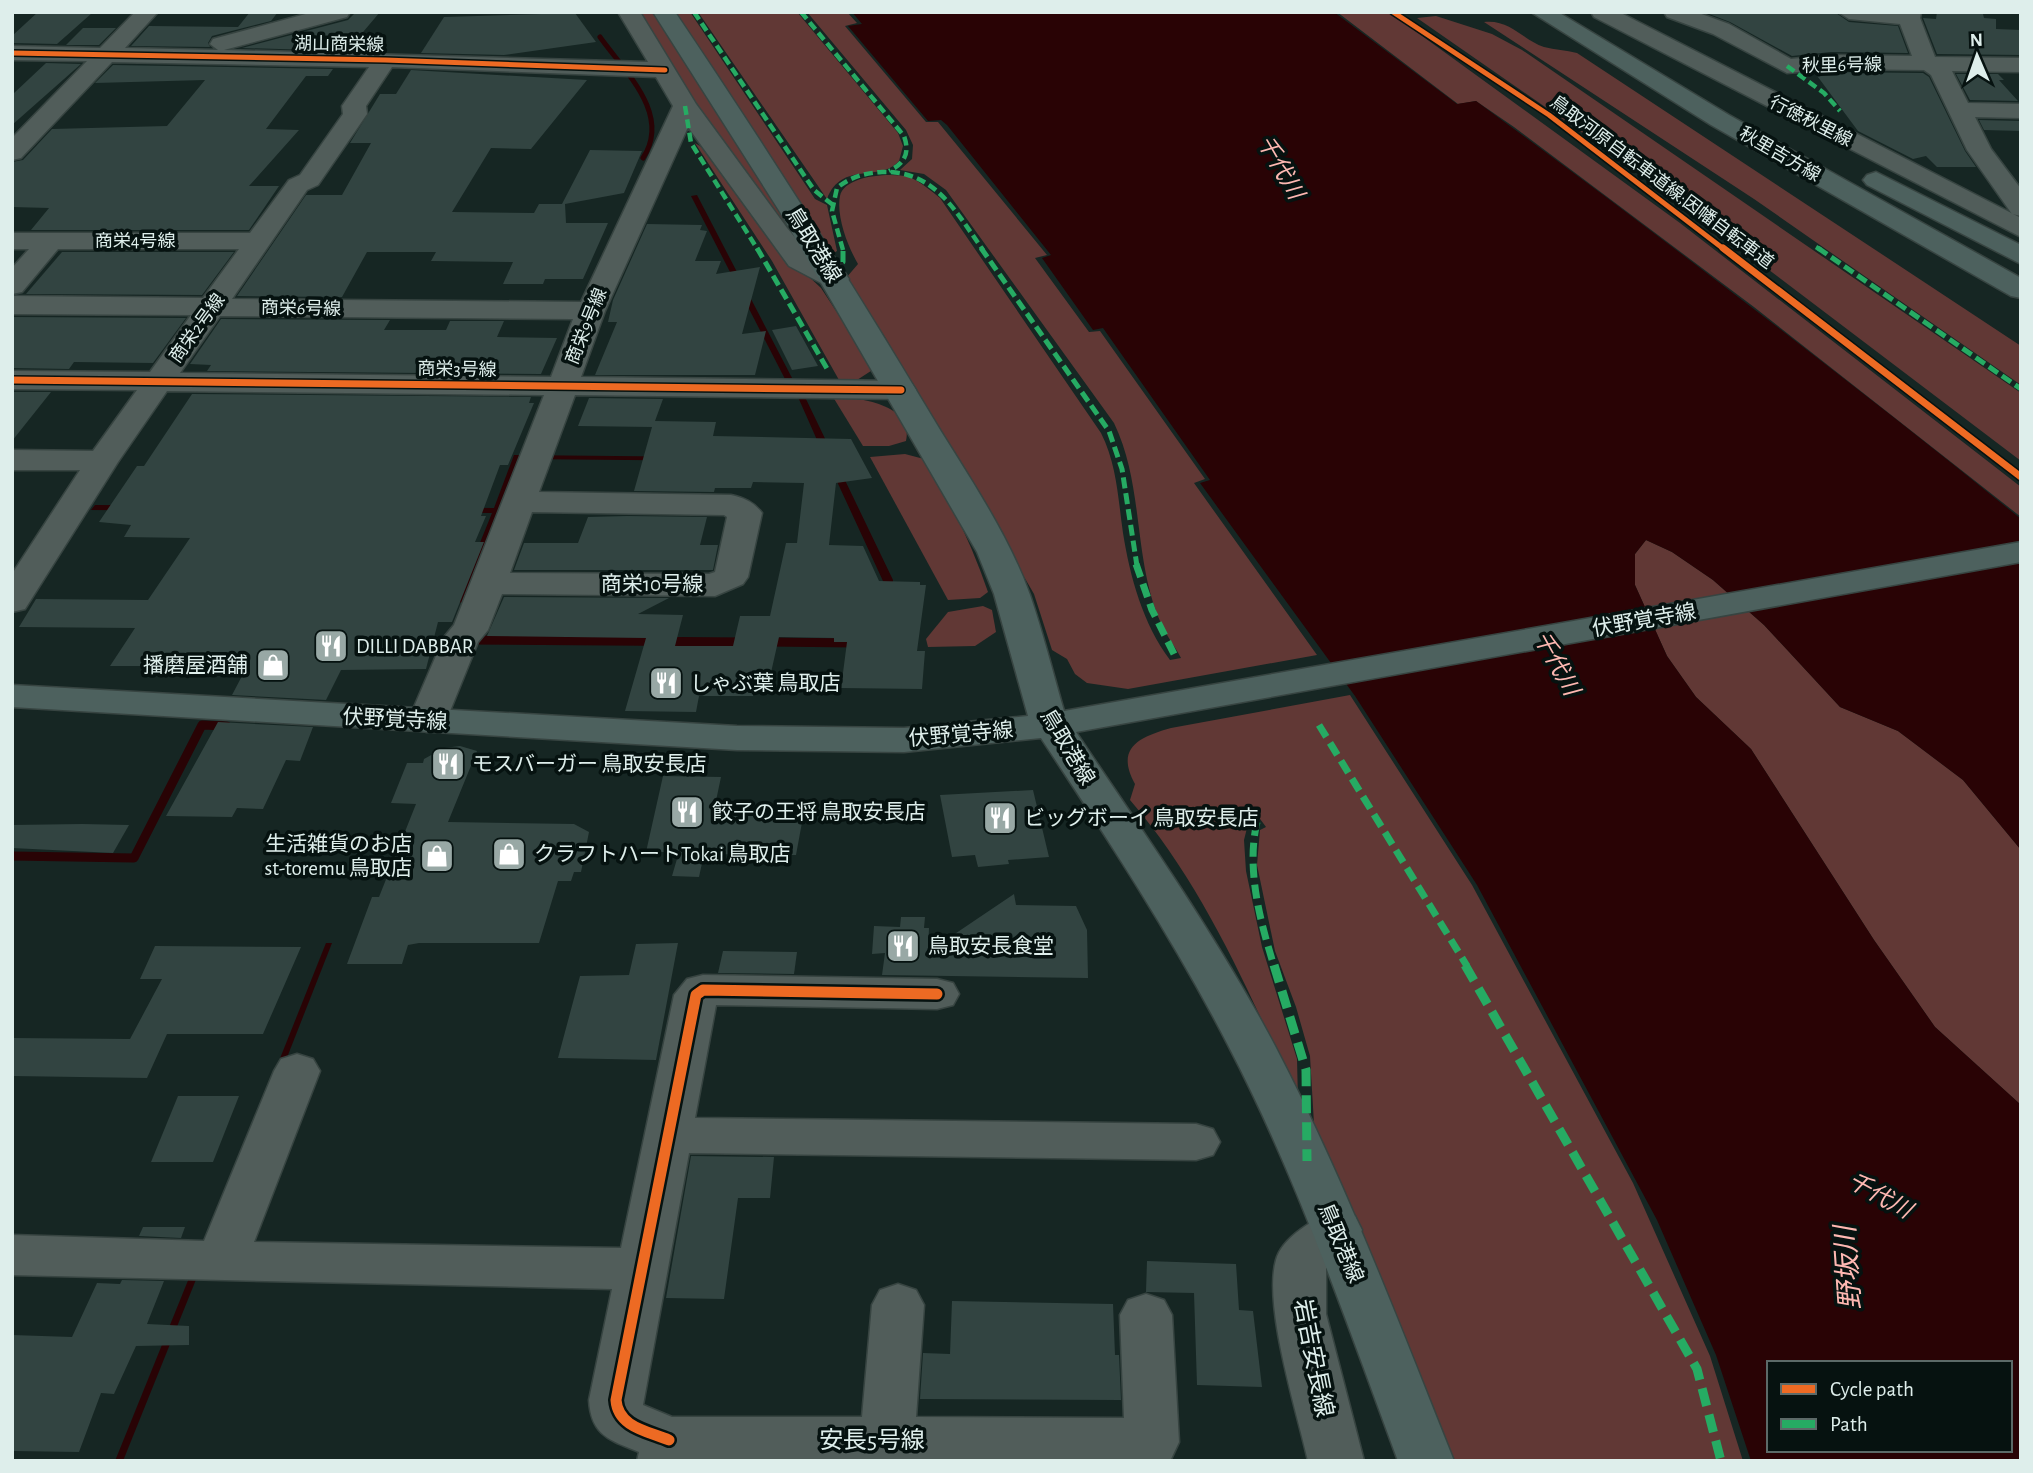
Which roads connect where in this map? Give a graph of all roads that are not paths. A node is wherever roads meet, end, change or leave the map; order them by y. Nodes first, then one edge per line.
1 (146, 12) edge
2 (339, 12) edge
3 (629, 12) edge
4 (664, 12) edge
5 (1542, 12) edge
6 (1570, 12) edge
7 (1602, 12) edge
8 (1675, 12) edge
9 (1849, 12) edge
10 (1910, 15) edge
11 (12, 54) edge
12 (106, 54) junction
13 (175, 56) junction
14 (385, 60) junction
15 (1936, 65) junction
16 (2021, 65) edge
17 (665, 70) junction
18 (685, 106) junction
19 (1960, 110) junction
20 (2021, 111) edge
21 (12, 114) edge
22 (49, 114) junction
23 (1733, 118) junction
24 (12, 153) edge
25 (1910, 173) junction
26 (1997, 174) junction
27 (2021, 208) edge
28 (2021, 229) edge
29 (12, 241) edge
30 (50, 241) junction
31 (258, 241) junction
32 (2021, 256) edge
33 (2021, 273) edge
34 (835, 279) junction
35 (12, 286) edge
36 (2021, 290) edge
37 (12, 305) edge
38 (213, 307) junction
39 (590, 311) junction
40 (2021, 314) edge
41 (12, 380) edge
42 (158, 381) junction
43 (561, 386) junction
44 (901, 390) junction
45 (12, 460) edge
46 (102, 461) junction
47 (520, 502) junction
48 (2021, 551) edge
49 (489, 583) junction
50 (12, 601) edge
51 (12, 696) edge
52 (427, 721) junction
53 (1052, 725) junction
54 (937, 994) dead end
55 (298, 1071) dead end
56 (670, 1135) junction
57 (1196, 1142) dead end
58 (1337, 1230) junction
59 (12, 1255) edge
60 (221, 1261) junction
61 (644, 1269) junction
62 (898, 1304) dead end
63 (1146, 1315) dead end
64 (667, 1450) edge
65 (887, 1450) edge
66 (1097, 1451) edge
67 (1336, 1461) edge
68 (1426, 1461) edge

1 - 12 street
2 - 13 street
3 - 17 street
4 - 34 main road, 鳥取港線
5 - 23 main road, 秋里吉方線
6 - 23 main road, 秋里吉方線
7 - 25 street, 行徳秋里線
8 - 15 street, 秋里6号線
9 - 10 street
10 - 15 street
11 - 12 street, 湖山商栄線
12 - 13 street, 湖山商栄線
12 - 22 street
13 - 14 street, 湖山商栄線
14 - 17 street, 湖山商栄線
14 - 31 street, 商栄2号線
15 - 16 street, 秋里6号線
15 - 19 street
17 - 18 street
18 - 34 street
18 - 39 street, 商栄9号線
19 - 20 street
19 - 26 street
21 - 22 street
22 - 24 street
23 - 32 main road
23 - 33 main road, 秋里吉方線
23 - 36 main road, 秋里吉方線
23 - 40 main road
25 - 26 street
25 - 28 street, 行徳秋里線
26 - 27 street
29 - 30 street, 商栄4号線
30 - 31 street, 商栄4号線
30 - 35 street
31 - 38 street, 商栄2号線
34 - 44 main road, 鳥取港線
37 - 38 street, 商栄6号線
38 - 39 street, 商栄6号線
38 - 42 street, 商栄2号線
39 - 43 street, 商栄9号線
41 - 42 street, 商栄3号線
42 - 43 street, 商栄3号線
42 - 46 street, 商栄2号線
43 - 44 street, 商栄3号線
43 - 47 street, 商栄9号線
44 - 53 main road, 鳥取港線
45 - 46 street
46 - 50 street, 商栄2号線
47 - 49 street, 商栄9号線
47 - 49 street, 商栄10号線
48 - 53 main road, 伏野覚寺線
49 - 52 street, 商栄9号線
51 - 52 main road, 伏野覚寺線
52 - 53 main road, 伏野覚寺線
53 - 58 main road, 鳥取港線
54 - 56 street
55 - 60 street
56 - 57 street
56 - 61 street
58 - 67 street, 岩吉安長線
58 - 68 main road, 鳥取港線
59 - 60 street
60 - 61 street
61 - 64 street
62 - 65 street
63 - 66 street, 安長5号線
64 - 65 street, 安長5号線
65 - 66 street, 安長5号線

